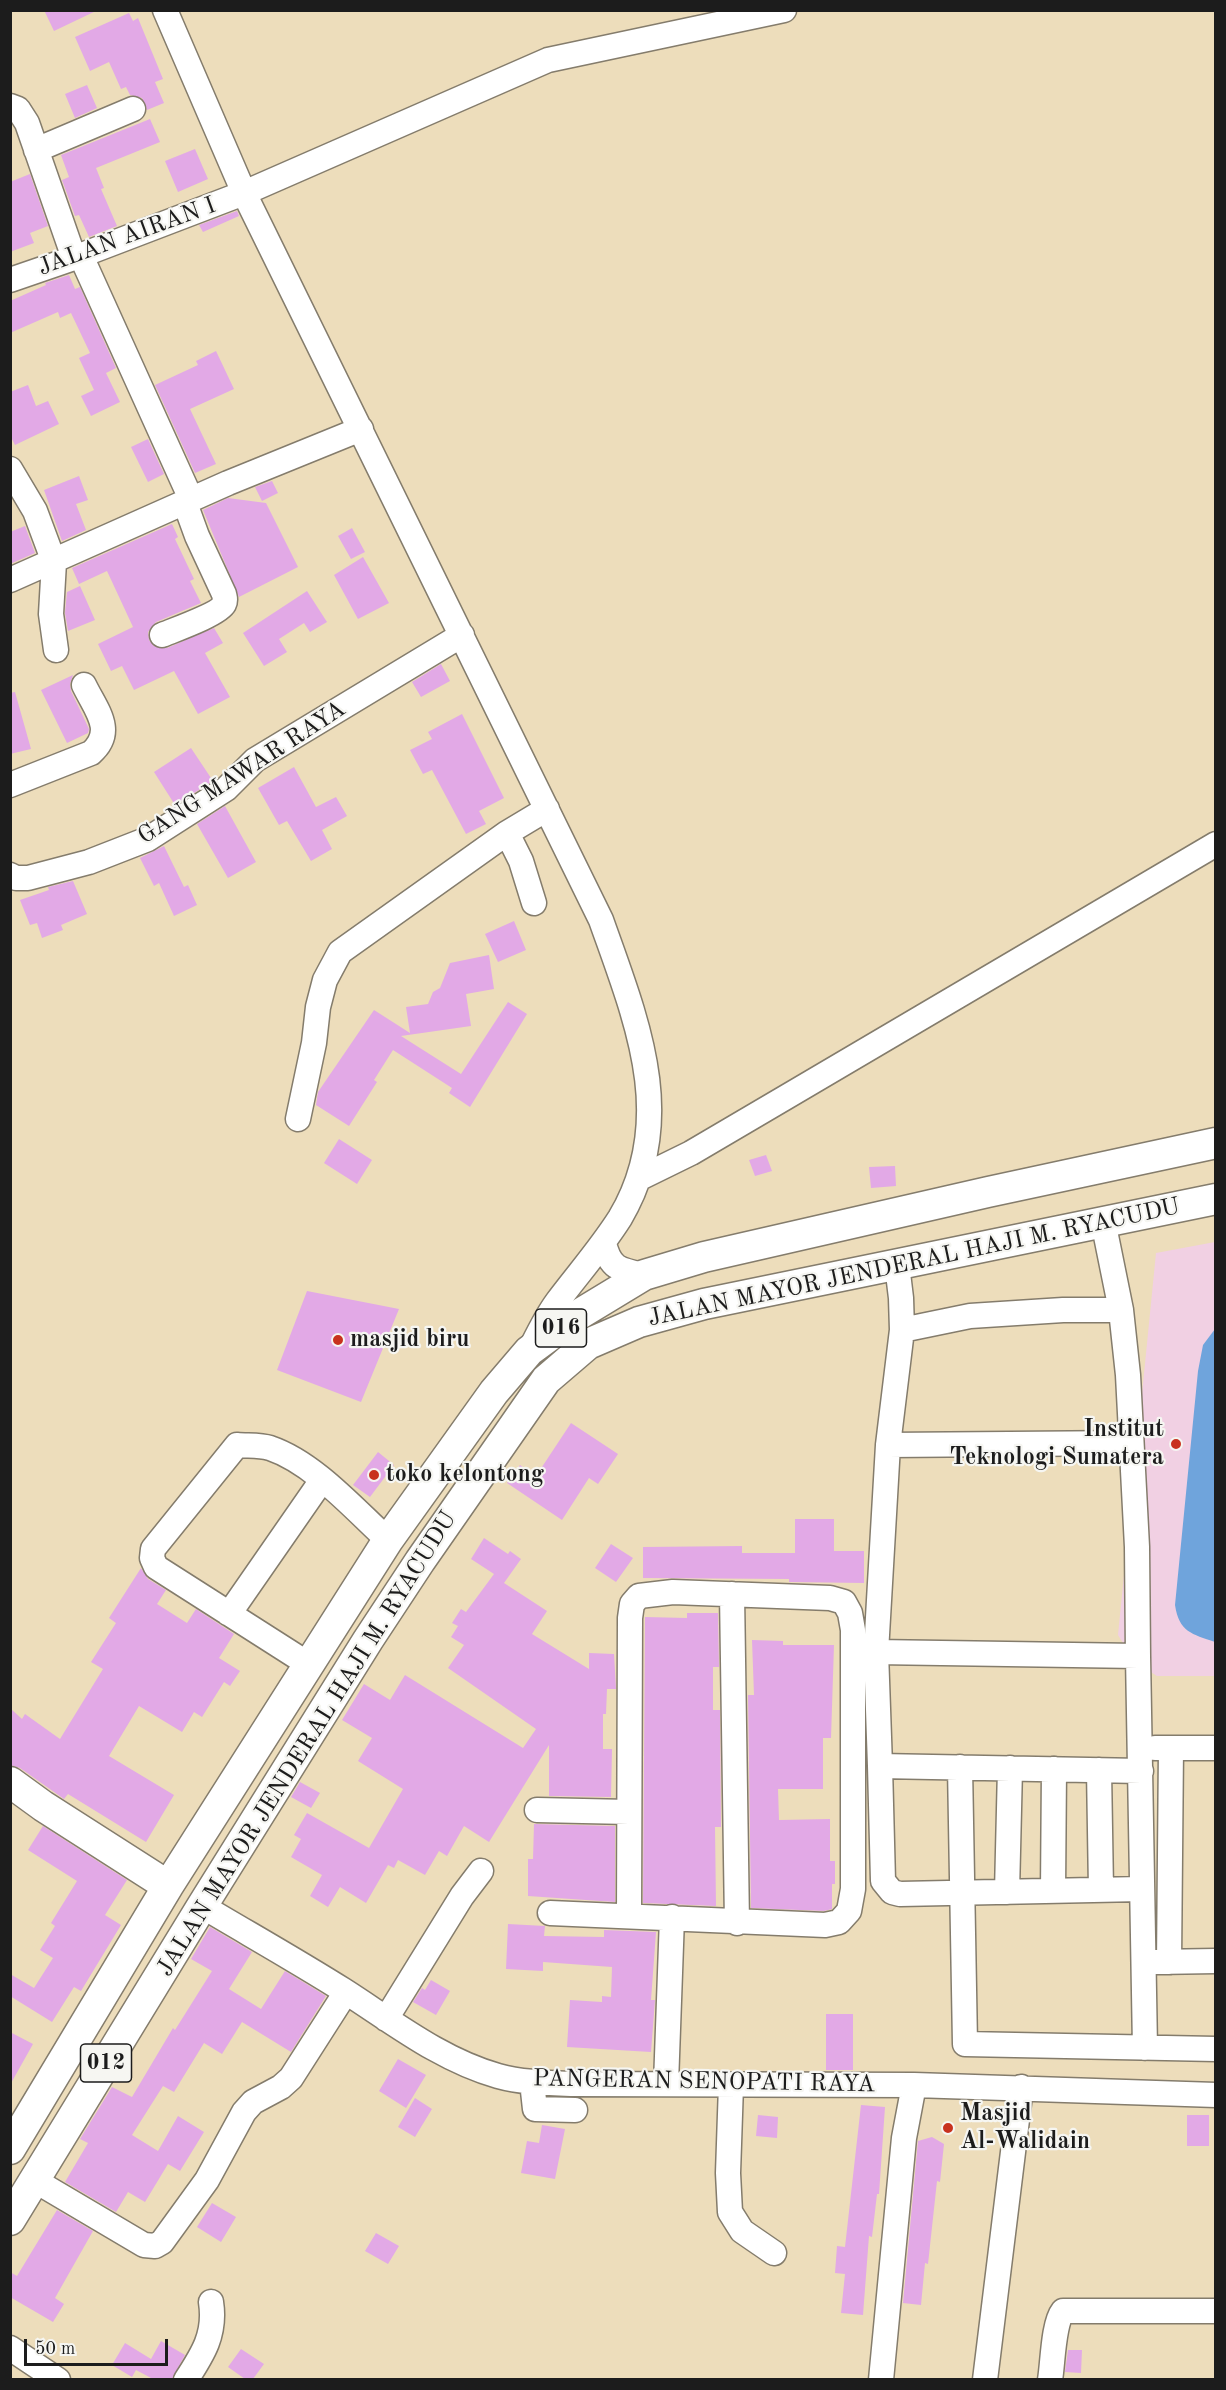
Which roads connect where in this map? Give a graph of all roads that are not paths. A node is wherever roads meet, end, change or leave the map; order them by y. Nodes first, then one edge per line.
1 (165, 10) edge
2 (784, 10) edge
3 (10, 106) edge
4 (133, 109) dead end
5 (36, 150) junction
6 (244, 193) junction
7 (77, 257) junction
8 (10, 280) edge
9 (361, 429) junction
10 (10, 469) edge
11 (188, 501) junction
12 (54, 562) junction
13 (10, 580) edge
14 (162, 635) dead end
15 (462, 635) junction
16 (56, 650) dead end
17 (84, 685) dead end
18 (10, 785) edge
19 (547, 809) junction
20 (507, 833) junction
21 (1215, 844) edge
22 (10, 875) edge
23 (534, 903) dead end
24 (298, 1119) dead end
25 (1215, 1143) edge
26 (638, 1179) junction
27 (1215, 1199) edge
28 (1103, 1221) junction
29 (604, 1243) junction
30 (897, 1265) junction
31 (644, 1275) junction
32 (1121, 1310) junction
33 (902, 1330) junction
34 (529, 1351) junction
35 (1131, 1443) junction
36 (888, 1445) junction
37 (322, 1480) junction
38 (388, 1540) junction
39 (420, 1561) junction
40 (732, 1594) junction
41 (229, 1614) junction
42 (876, 1652) junction
43 (1138, 1656) junction
44 (308, 1664) junction
45 (1171, 1748) junction
46 (1215, 1748) edge
47 (1141, 1759) junction
48 (880, 1766) junction
49 (960, 1767) junction
50 (1010, 1768) junction
51 (1054, 1769) junction
52 (1099, 1770) junction
53 (10, 1782) edge
54 (537, 1810) dead end
55 (629, 1812) junction
56 (481, 1871) dead end
57 (168, 1886) junction
58 (1141, 1889) junction
59 (1101, 1890) junction
60 (1053, 1891) junction
61 (1007, 1892) junction
62 (962, 1893) junction
63 (202, 1906) junction
64 (550, 1913) dead end
65 (628, 1916) junction
66 (672, 1917) junction
67 (737, 1923) junction
68 (1215, 1961) edge
69 (1143, 1962) junction
70 (1169, 1962) junction
71 (346, 1992) junction
72 (386, 2019) junction
73 (1145, 2048) junction
74 (1215, 2049) edge
75 (532, 2082) junction
76 (666, 2084) junction
77 (731, 2085) junction
78 (914, 2085) junction
79 (1021, 2087) junction
80 (1215, 2095) edge
81 (575, 2110) dead end
82 (10, 2149) edge
83 (34, 2180) junction
84 (10, 2220) edge
85 (774, 2253) dead end
86 (211, 2302) dead end
87 (1215, 2311) edge
88 (10, 2348) edge
89 (58, 2379) edge
90 (186, 2379) edge
91 (881, 2379) edge
92 (985, 2379) edge
93 (1050, 2379) edge

1 - 6 street
2 - 6 street, JALAN AIRAN I
3 - 5 street
4 - 5 street
5 - 7 street
6 - 7 street, JALAN AIRAN I
6 - 9 street
7 - 8 street, JALAN AIRAN I
7 - 11 street
9 - 11 street
9 - 15 street
10 - 12 street
11 - 12 street
11 - 14 street
12 - 13 street
12 - 16 street
15 - 19 street
15 - 22 street, GANG MAWAR RAYA
17 - 18 street
19 - 20 street
19 - 26 street
20 - 23 street
20 - 24 street
21 - 26 street
25 - 31 main road, JALAN MAYOR JENDERAL HAJI M. RYACUDU / 016
26 - 29 street
27 - 28 main road, JALAN MAYOR JENDERAL HAJI M. RYACUDU / 016
28 - 30 main road, JALAN MAYOR JENDERAL HAJI M. RYACUDU / 016
28 - 32 street
29 - 31 street
29 - 34 street
30 - 33 street
30 - 39 main road, JALAN MAYOR JENDERAL HAJI M. RYACUDU / 016
31 - 34 main road, JALAN MAYOR JENDERAL HAJI M. RYACUDU / 016
32 - 33 street
32 - 35 street
33 - 36 street
34 - 38 main road, JALAN MAYOR JENDERAL HAJI M. RYACUDU / 016
35 - 36 street
35 - 43 street
36 - 42 street
37 - 38 street
37 - 41 street
37 - 41 street
38 - 39 main road
38 - 44 main road, JALAN MAYOR JENDERAL HAJI M. RYACUDU / 016
39 - 63 main road, JALAN MAYOR JENDERAL HAJI M. RYACUDU / 016
40 - 55 street
40 - 67 street
40 - 67 street
41 - 44 street
42 - 43 street
42 - 48 street
43 - 47 street
44 - 57 main road, JALAN MAYOR JENDERAL HAJI M. RYACUDU / 016
45 - 46 street
45 - 47 street
45 - 70 street
47 - 52 street
47 - 58 street
48 - 49 street
48 - 62 street
49 - 50 street
49 - 62 street
50 - 51 street
50 - 61 street
51 - 52 street
51 - 60 street
52 - 59 street
53 - 57 main road
54 - 55 street
55 - 65 street
56 - 72 street
57 - 82 main road, JALAN MAYOR JENDERAL HAJI M. RYACUDU / 012
58 - 59 street
58 - 69 street
59 - 60 street
60 - 61 street
61 - 62 street
62 - 73 street
63 - 71 street, PANGERAN SENOPATI RAYA
63 - 83 main road, JALAN MAYOR JENDERAL HAJI M. RYACUDU / 012
64 - 65 street
65 - 66 street
66 - 67 street
66 - 76 street
68 - 70 street
69 - 70 street
69 - 73 street
71 - 72 street, PANGERAN SENOPATI RAYA
71 - 83 street
72 - 75 street, PANGERAN SENOPATI RAYA
73 - 74 street
75 - 76 street, PANGERAN SENOPATI RAYA
75 - 81 street
76 - 77 street, PANGERAN SENOPATI RAYA
77 - 78 street, PANGERAN SENOPATI RAYA
77 - 85 street
78 - 79 street, PANGERAN SENOPATI RAYA
78 - 91 street
79 - 80 street, PANGERAN SENOPATI RAYA
79 - 92 street
83 - 84 main road, JALAN MAYOR JENDERAL HAJI M. RYACUDU / 012
86 - 90 street
87 - 93 street
88 - 89 street

